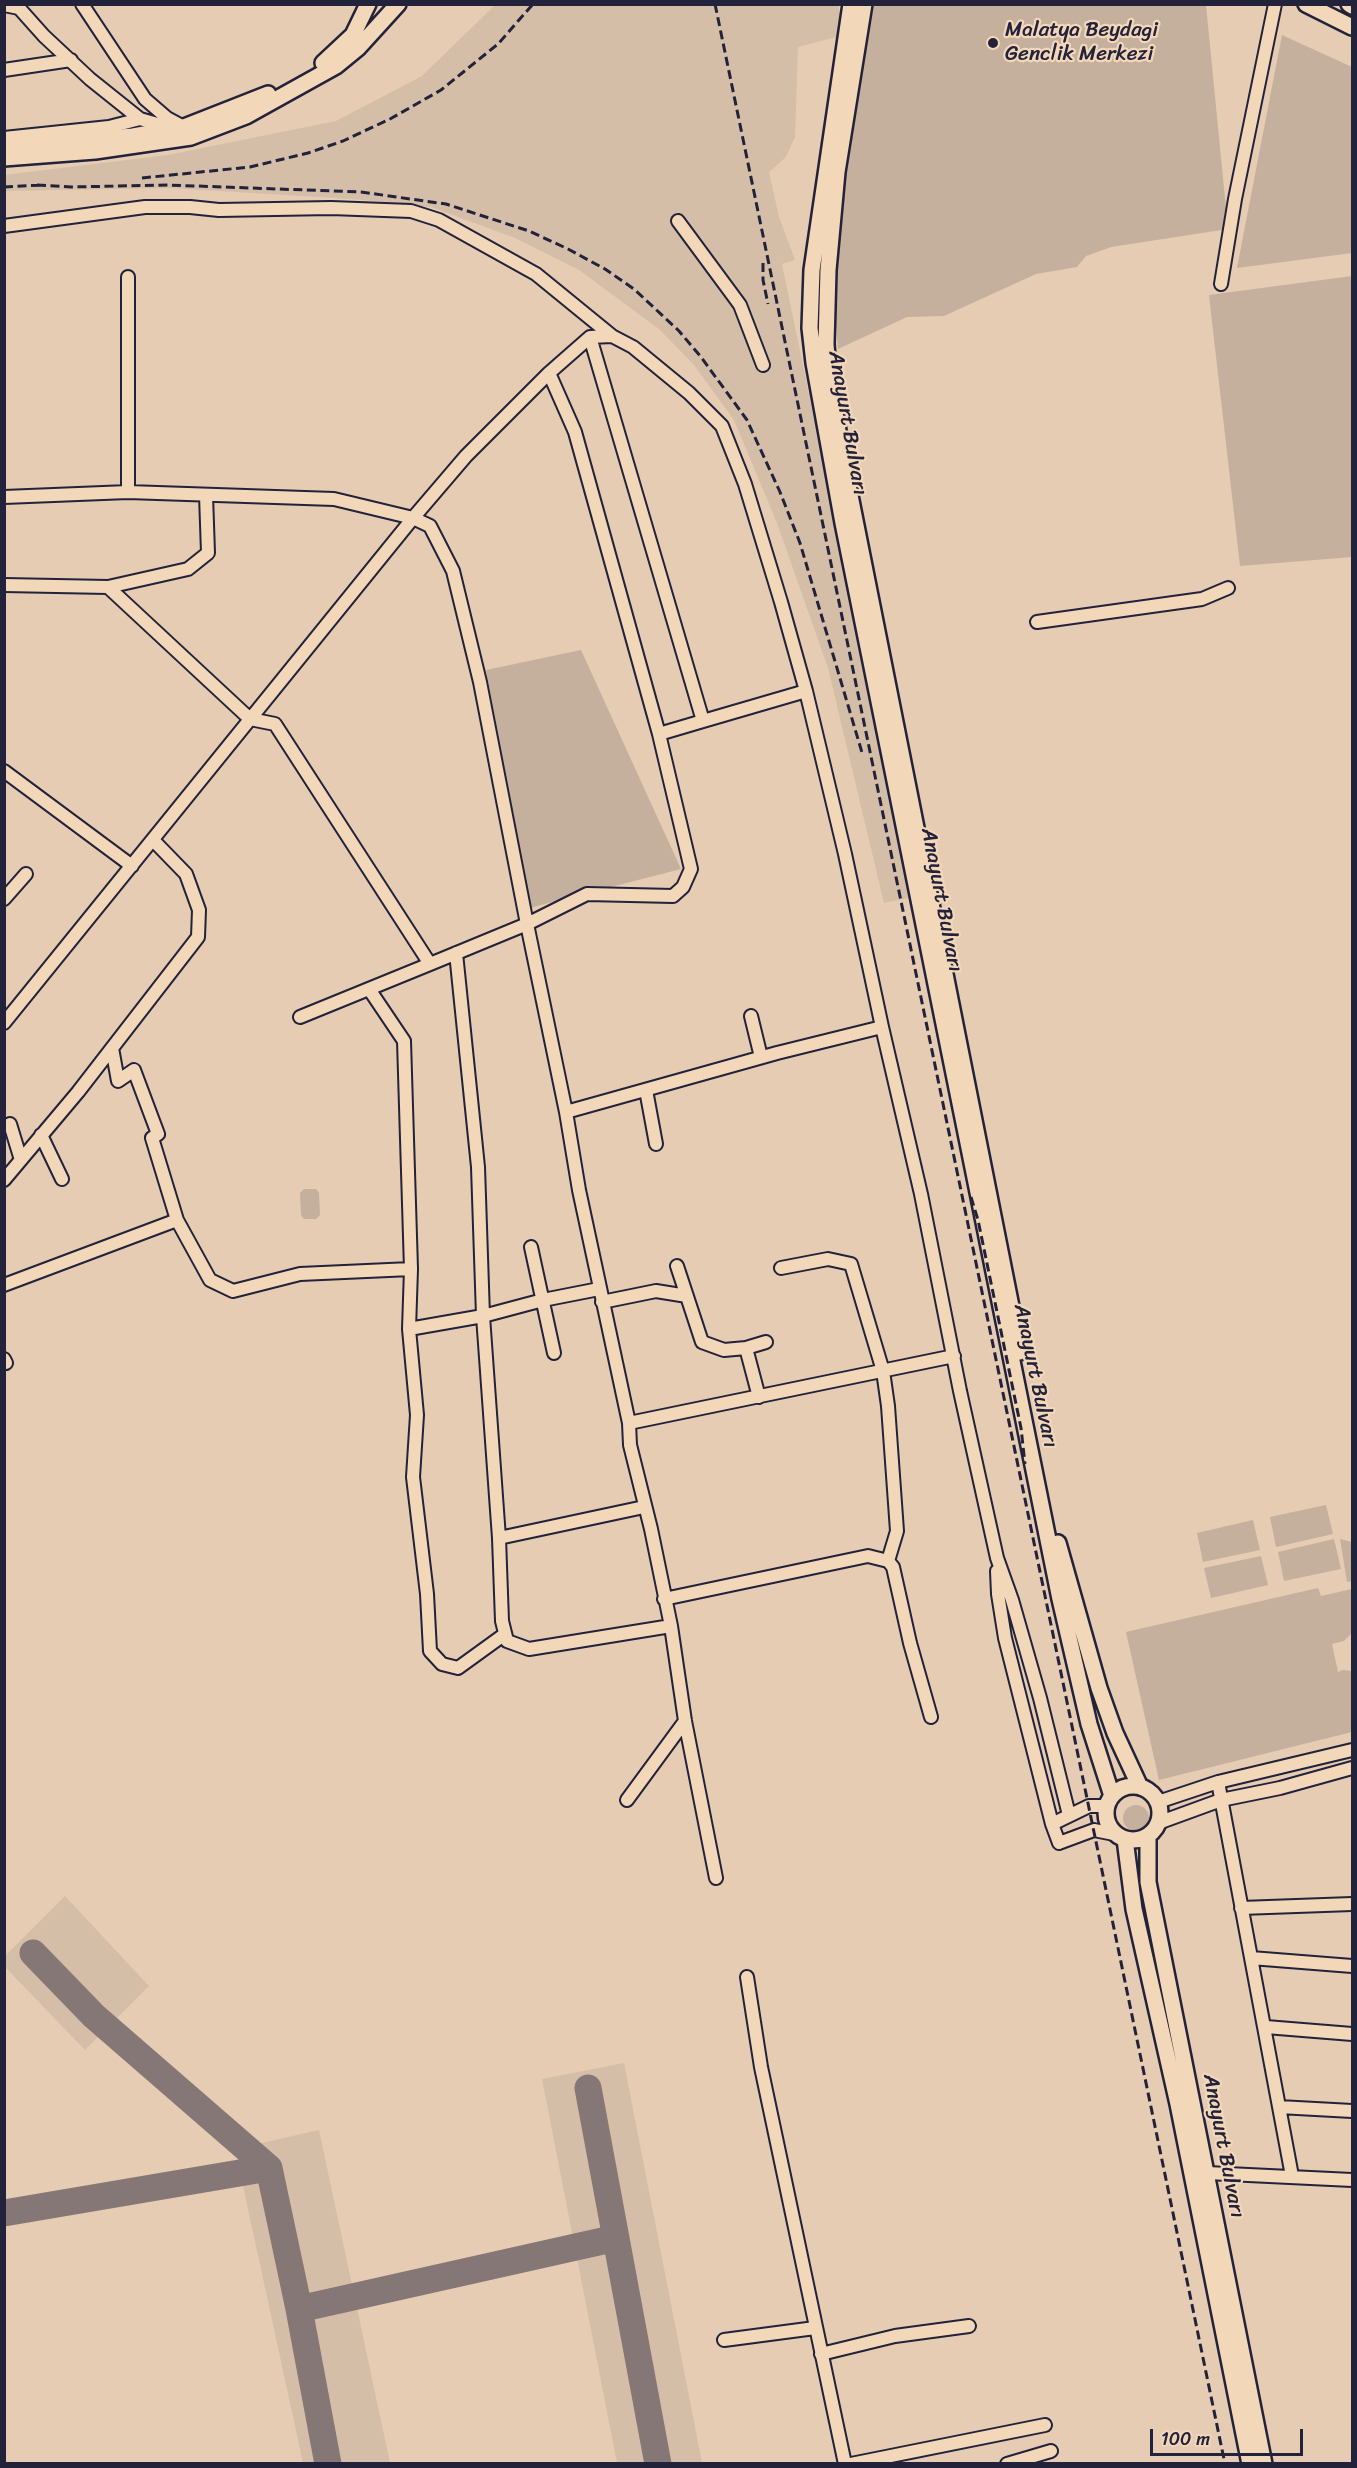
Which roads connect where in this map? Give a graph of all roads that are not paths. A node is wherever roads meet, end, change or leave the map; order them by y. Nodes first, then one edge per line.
1 (82, 4) edge
2 (368, 4) edge
3 (398, 4) edge
4 (851, 4) edge
5 (864, 4) edge
6 (1275, 4) edge
7 (1305, 4) edge
8 (4, 5) edge
9 (22, 6) edge
10 (1353, 27) edge
11 (70, 60) junction
12 (4, 70) edge
13 (140, 119) junction
14 (182, 131) junction
15 (4, 138) edge
16 (4, 147) edge
17 (4, 158) edge
18 (678, 221) dead end
19 (4, 226) edge
20 (128, 277) dead end
21 (1221, 284) dead end
22 (612, 336) junction
23 (590, 337) junction
24 (763, 365) dead end
25 (549, 373) junction
26 (128, 492) junction
27 (206, 495) junction
28 (4, 497) edge
29 (413, 518) junction
30 (4, 585) edge
31 (108, 587) junction
32 (1228, 588) dead end
33 (1037, 622) dead end
34 (806, 691) junction
35 (250, 719) junction
36 (703, 721) junction
37 (659, 734) junction
38 (4, 771) edge
39 (153, 840) junction
40 (132, 866) junction
41 (26, 874) dead end
42 (4, 899) edge
43 (527, 924) junction
44 (456, 953) junction
45 (430, 964) junction
46 (369, 989) junction
47 (751, 1016) dead end
48 (300, 1017) dead end
49 (5, 1023) edge
50 (882, 1028) junction
51 (112, 1048) junction
52 (761, 1057) junction
53 (646, 1090) junction
54 (567, 1112) junction
55 (10, 1124) dead end
56 (41, 1135) junction
57 (656, 1144) dead end
58 (21, 1160) junction
59 (62, 1179) dead end
60 (4, 1180) edge
61 (177, 1220) junction
62 (531, 1247) dead end
63 (677, 1266) dead end
64 (781, 1268) dead end
65 (411, 1269) junction
66 (4, 1285) edge
67 (599, 1289) junction
68 (687, 1296) junction
69 (543, 1300) junction
70 (602, 1302) junction
71 (483, 1316) junction
72 (409, 1329) junction
73 (766, 1342) dead end
74 (746, 1348) junction
75 (554, 1353) dead end
76 (954, 1356) junction
77 (883, 1371) junction
78 (759, 1397) junction
79 (629, 1423) junction
80 (644, 1507) junction
81 (499, 1538) junction
82 (997, 1558) junction
83 (888, 1561) junction
84 (664, 1599) junction
85 (671, 1626) junction
86 (505, 1634) junction
87 (931, 1717) dead end
88 (685, 1721) junction
89 (1353, 1750) edge
90 (1353, 1768) edge
91 (1218, 1782) junction
92 (1140, 1787) junction
93 (627, 1800) dead end
94 (1221, 1800) junction
95 (1109, 1801) junction
96 (1158, 1802) junction
97 (1069, 1815) junction
98 (1158, 1823) junction
99 (1053, 1824) junction
100 (1148, 1836) junction
101 (1119, 1837) junction
102 (716, 1878) dead end
103 (1353, 1904) edge
104 (1241, 1908) junction
105 (1251, 1958) junction
106 (1353, 1966) edge
107 (747, 1977) dead end
108 (1266, 2027) junction
109 (1353, 2034) edge
110 (1279, 2107) junction
111 (1353, 2111) edge
112 (1207, 2173) junction
113 (1292, 2176) junction
114 (1353, 2180) edge
115 (969, 2326) dead end
116 (815, 2328) junction
117 (724, 2340) dead end
118 (820, 2354) junction
119 (1045, 2425) dead end
120 (1051, 2451) dead end
121 (845, 2463) edge
122 (851, 2463) edge
123 (1007, 2463) edge
124 (1250, 2463) edge
125 (1264, 2463) edge

1 - 14 street
2 - 14 main road
3 - 14 main road
4 - 95 main road, Anayurt Bulvarı
5 - 92 main road, Anayurt Bulvarı
6 - 21 street
7 - 10 main road
8 - 9 street
9 - 11 street
11 - 12 street
11 - 13 street
13 - 14 street
13 - 15 street
14 - 16 main road
14 - 17 main road
18 - 24 street
19 - 22 street
20 - 26 street
22 - 23 street
22 - 34 street
23 - 25 street
23 - 36 street
25 - 29 street
25 - 37 street
26 - 27 street
26 - 28 street
27 - 29 street
27 - 31 street
29 - 35 street
29 - 43 street
30 - 31 street
31 - 35 street
32 - 33 street
34 - 36 street
34 - 50 street
35 - 39 street
35 - 45 street
36 - 37 street
37 - 43 street
38 - 40 street
39 - 40 street
39 - 51 street
40 - 49 street
41 - 42 street
43 - 44 street
43 - 54 street
44 - 45 street
44 - 71 street
45 - 46 street
46 - 48 street
46 - 65 street
47 - 52 street
50 - 52 street
50 - 76 street
51 - 56 street
51 - 61 street
52 - 53 street
53 - 54 street
53 - 57 street
54 - 67 street
55 - 58 street
56 - 58 street
56 - 59 street
58 - 60 street
61 - 65 street
61 - 66 street
62 - 69 street
63 - 68 street
64 - 77 street
65 - 72 street
67 - 69 street
67 - 70 street
68 - 70 street
68 - 74 street
69 - 71 street
69 - 75 street
70 - 79 street
71 - 72 street
71 - 81 street
72 - 86 street
73 - 74 street
74 - 78 street
76 - 77 street
76 - 82 street
77 - 78 street
77 - 83 street
78 - 79 street
79 - 80 street
80 - 81 street
80 - 84 street
81 - 86 street
82 - 97 street
82 - 99 street
83 - 84 street
83 - 87 street
84 - 85 street
85 - 86 street
85 - 88 street
88 - 93 street
88 - 102 street
89 - 91 street
90 - 94 street
91 - 94 street
91 - 96 street
92 - 95 main road
92 - 96 main road
94 - 98 street
94 - 104 street
95 - 97 street
95 - 101 main road
96 - 98 main road
97 - 99 street
98 - 100 main road
99 - 101 street
100 - 101 main road
100 - 112 main road, Anayurt Bulvarı
101 - 124 main road, Anayurt Bulvarı
103 - 104 street
104 - 105 street
105 - 106 street
105 - 108 street
107 - 116 street
108 - 109 street
108 - 110 street
110 - 111 street
110 - 113 street
112 - 113 street
112 - 125 main road, Anayurt Bulvarı
113 - 114 street
115 - 118 street
116 - 117 street
116 - 118 street
118 - 121 street
119 - 122 street
120 - 123 street

